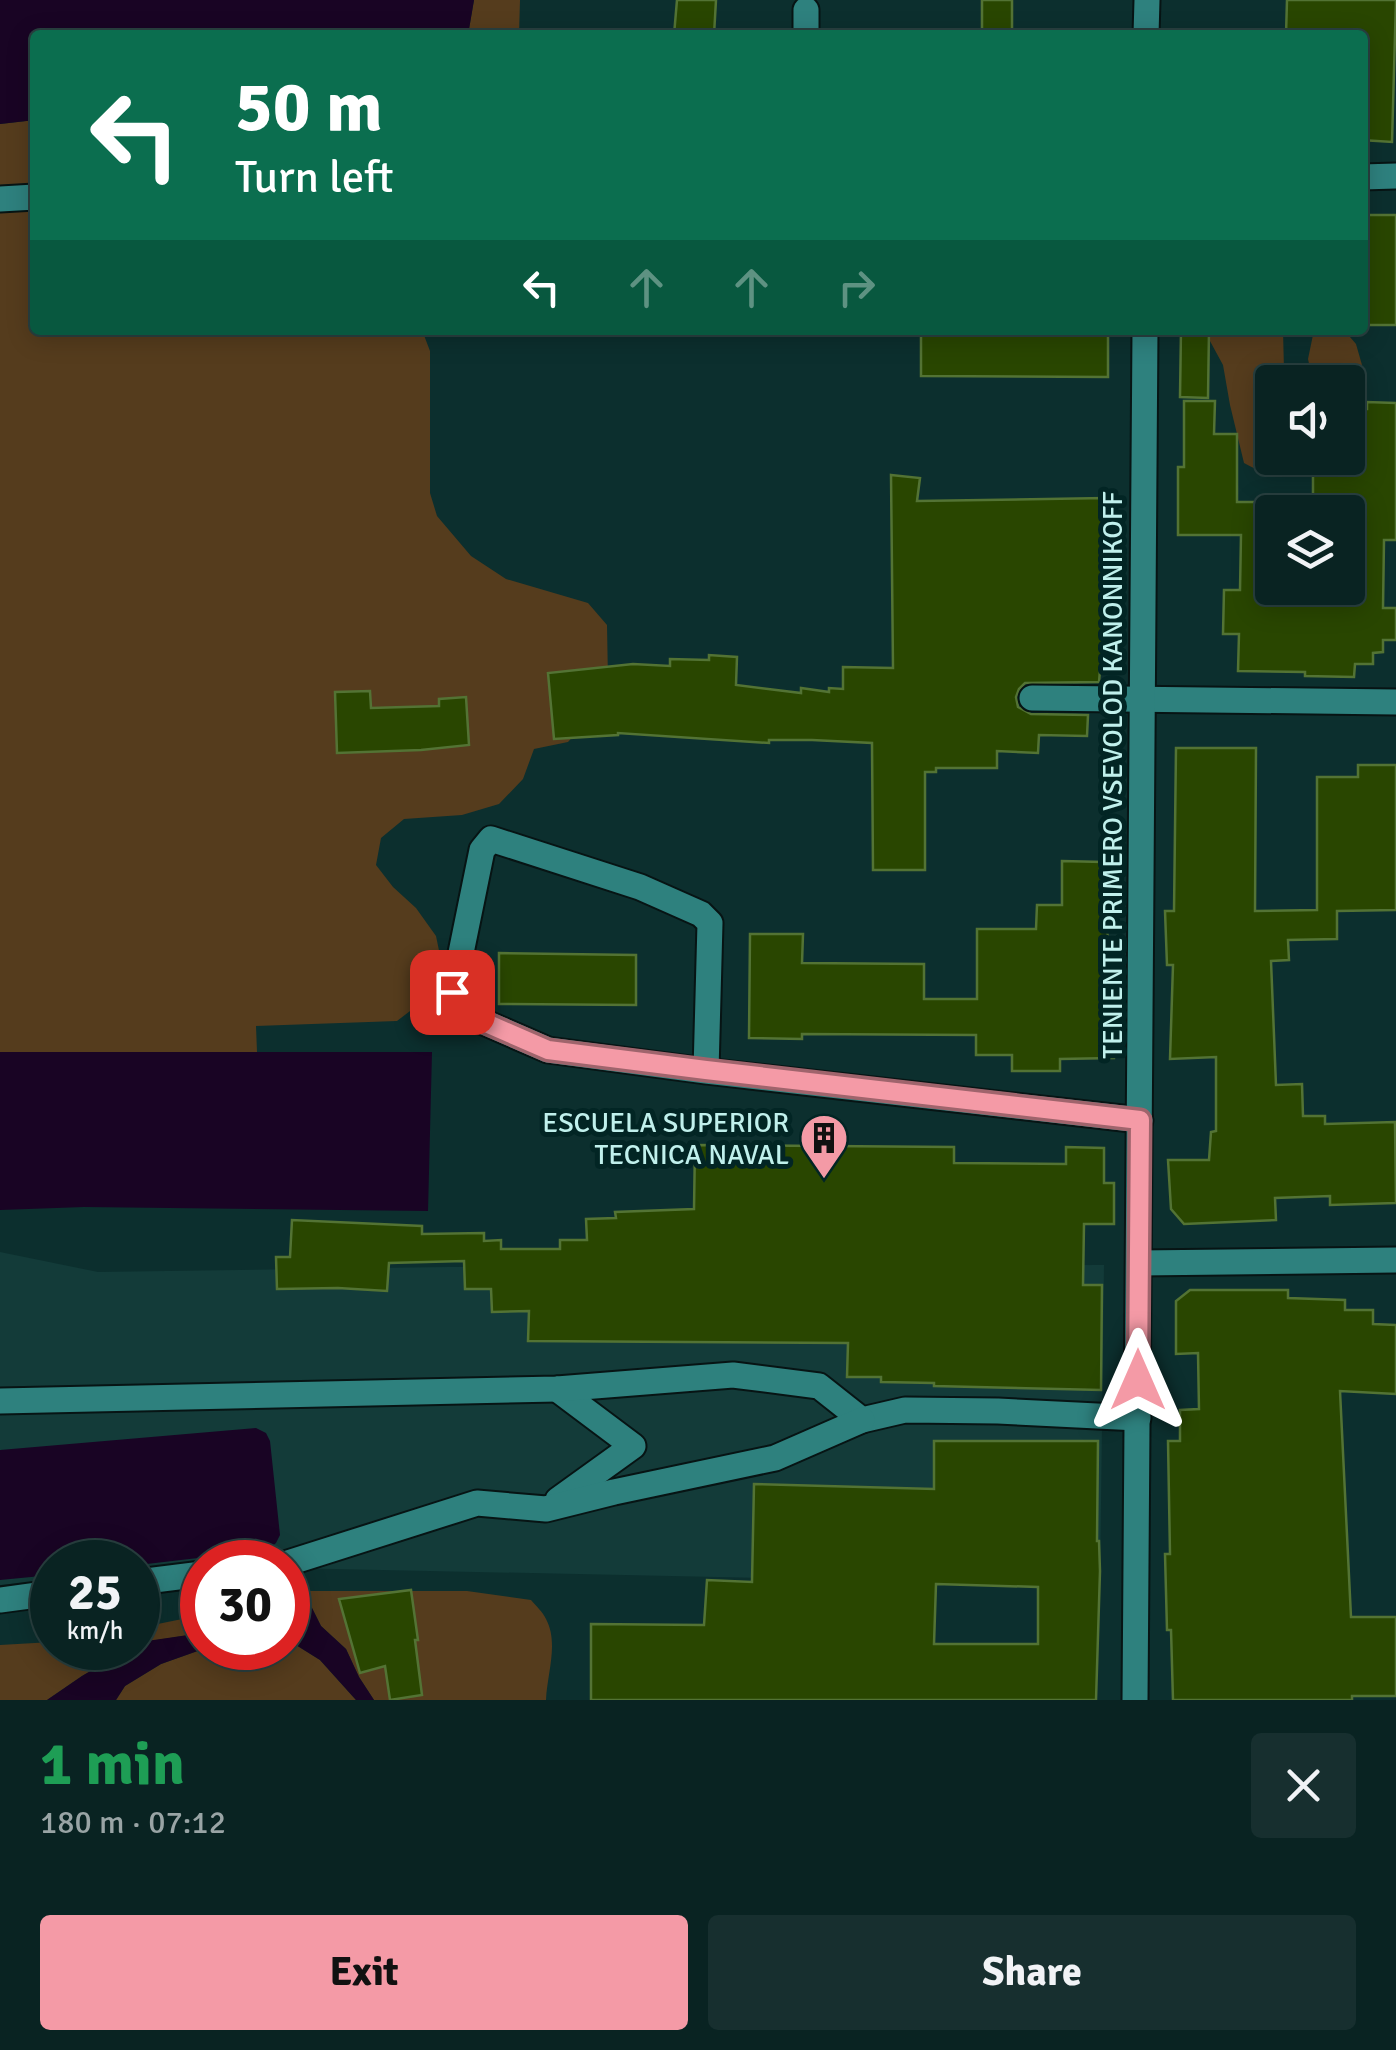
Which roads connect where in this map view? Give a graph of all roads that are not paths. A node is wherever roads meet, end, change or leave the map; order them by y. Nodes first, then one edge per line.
1 (1146, 0) edge
2 (1146, 30) edge
3 (1396, 176) edge
4 (1368, 177) edge
5 (30, 197) edge
6 (0, 199) edge
7 (1145, 335) edge
8 (1032, 698) dead end
9 (1144, 700) junction
10 (1396, 702) edge
11 (706, 1070) junction
12 (1140, 1120) junction
13 (1396, 1260) edge
14 (1138, 1263) junction
15 (557, 1390) junction
16 (0, 1401) edge
17 (1138, 1418) junction
18 (862, 1420) junction
19 (546, 1509) junction
20 (310, 1556) edge
21 (30, 1596) edge
22 (0, 1600) edge
23 (1135, 1700) edge

1 - 2 street
3 - 4 street
5 - 6 street
7 - 9 street, TENIENTE PRIMERO VSEVOLOD KANONNIKOFF
8 - 9 street
9 - 10 street
9 - 12 street, TENIENTE PRIMERO VSEVOLOD KANONNIKOFF
11 - 11 street
11 - 12 street
12 - 14 street, TENIENTE PRIMERO VSEVOLOD KANONNIKOFF
13 - 14 street
14 - 17 street, TENIENTE PRIMERO VSEVOLOD KANONNIKOFF
15 - 16 street
15 - 18 street
15 - 19 street
17 - 18 street
17 - 23 street, TENIENTE PRIMERO VSEVOLOD KANONNIKOFF
18 - 19 street
19 - 20 street
21 - 22 street

